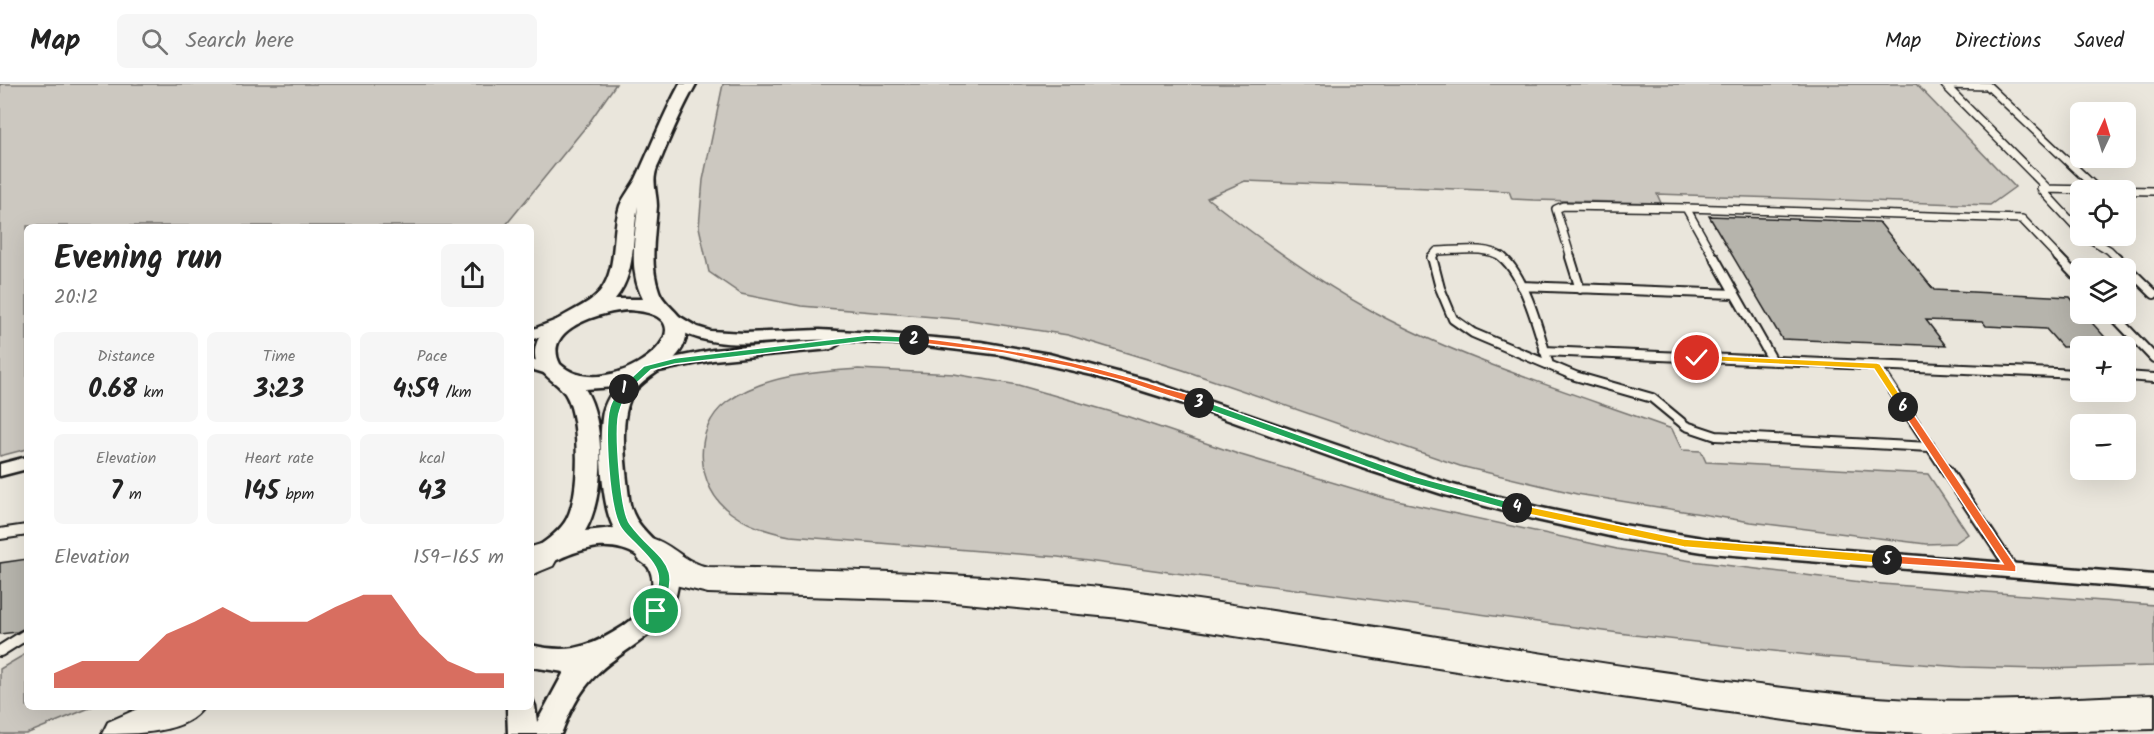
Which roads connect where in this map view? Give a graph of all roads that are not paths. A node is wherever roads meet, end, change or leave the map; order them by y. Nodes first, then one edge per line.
1 (688, 84) edge
2 (646, 177) junction
3 (2087, 180) edge
4 (2047, 188) junction
5 (2070, 188) edge
6 (2136, 190) edge
7 (2154, 191) edge
8 (1686, 208) junction
9 (2070, 221) edge
10 (2102, 246) edge
11 (2070, 269) edge
12 (1521, 286) junction
13 (1580, 288) junction
14 (1735, 294) junction
15 (2154, 294) edge
16 (664, 312) junction
17 (576, 317) junction
18 (2122, 324) edge
19 (534, 333) edge
20 (868, 338) junction
21 (1544, 351) junction
22 (2154, 358) edge
23 (1773, 361) junction
24 (534, 365) edge
25 (1549, 365) junction
26 (1877, 366) junction
27 (647, 368) junction
28 (554, 371) junction
29 (2070, 374) edge
30 (2136, 377) edge
31 (2154, 378) edge
32 (1929, 447) junction
33 (24, 465) edge
34 (0, 470) edge
35 (24, 530) edge
36 (0, 534) edge
37 (651, 551) junction
38 (534, 561) edge
39 (2012, 569) junction
40 (2154, 582) edge
41 (24, 636) edge
42 (614, 647) junction
43 (0, 651) edge
44 (534, 657) edge
45 (176, 710) edge
46 (521, 710) edge
47 (2154, 712) edge
48 (122, 734) edge
49 (523, 734) edge
50 (546, 734) edge

1 - 2 main road
2 - 16 main road
2 - 17 main road
3 - 4 lane
4 - 5 lane
4 - 9 lane
6 - 7 lane
8 - 11 lane
8 - 13 lane
8 - 14 lane
10 - 15 lane
12 - 13 lane
12 - 21 lane
12 - 25 lane
13 - 14 lane
14 - 23 lane
16 - 17 main road
16 - 20 street
16 - 27 main road
17 - 19 street
17 - 28 main road
18 - 22 lane
20 - 27 street
20 - 39 street
21 - 23 lane
21 - 25 lane
23 - 26 lane
24 - 28 street
25 - 32 lane
26 - 29 lane
26 - 32 lane
27 - 28 main road
27 - 37 main road
28 - 38 main road
30 - 31 lane
32 - 39 lane
33 - 34 street
35 - 36 lane
37 - 38 main road
37 - 42 main road
37 - 47 highway
39 - 40 street
41 - 43 lane
42 - 44 main road
42 - 50 main road
45 - 48 highway
46 - 49 main road

